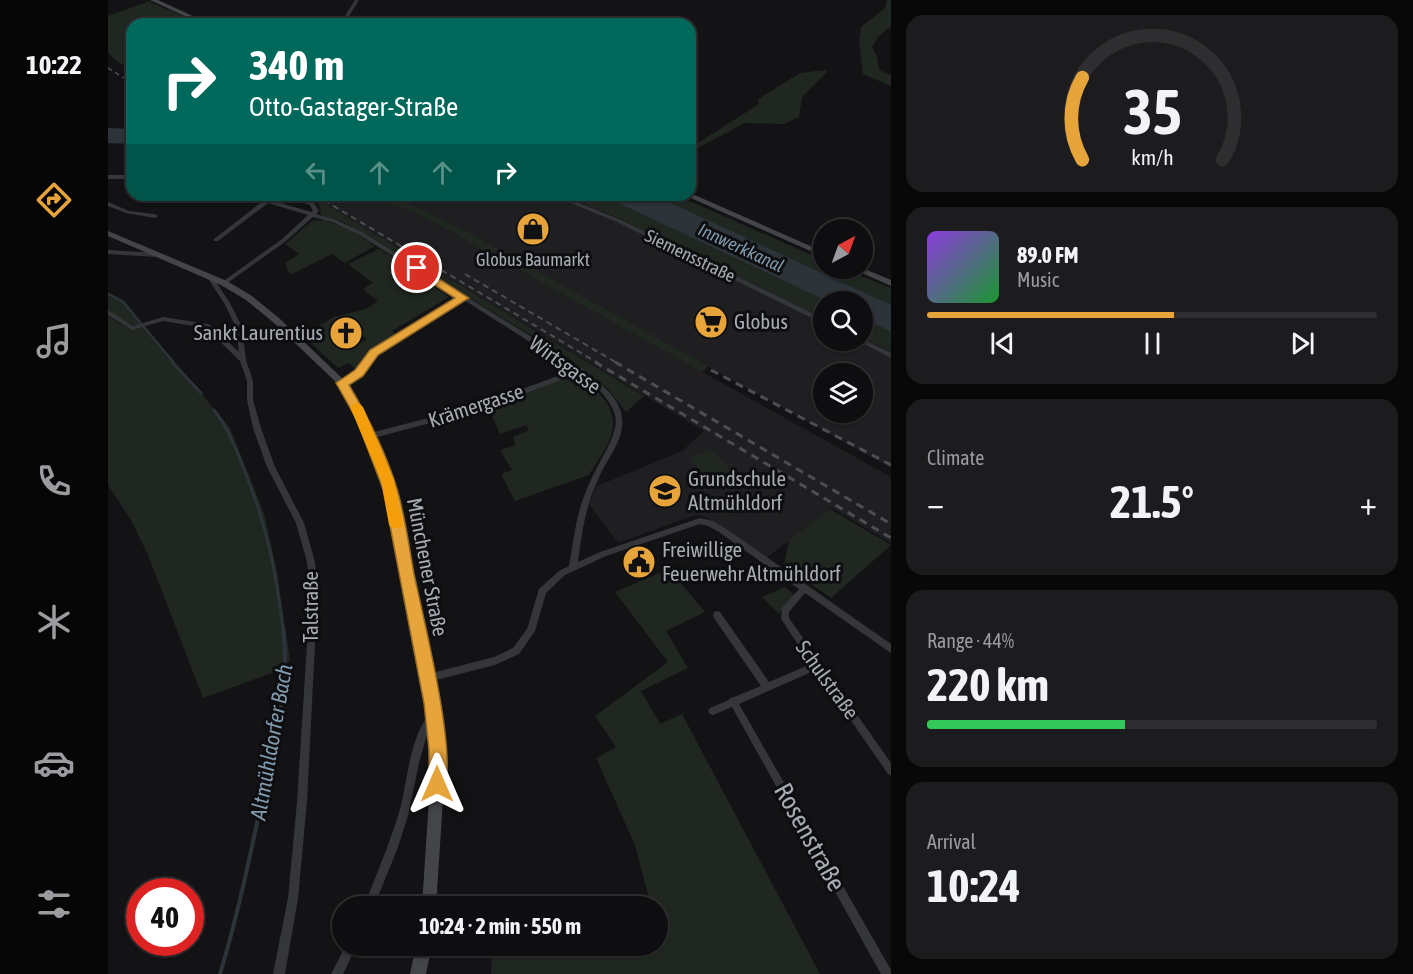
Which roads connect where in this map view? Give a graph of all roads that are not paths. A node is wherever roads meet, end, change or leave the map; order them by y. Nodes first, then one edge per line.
1 (153, 0) edge
2 (357, 0) edge
3 (194, 18) edge
4 (346, 18) edge
5 (108, 177) edge
6 (126, 177) edge
7 (696, 199) edge
8 (267, 201) joint
9 (302, 201) edge
10 (569, 201) edge
11 (108, 204) edge
12 (313, 215) junction
13 (155, 216) dead end
14 (108, 233) edge
15 (216, 240) dead end
16 (813, 250) edge
17 (108, 252) edge
18 (157, 255) junction
19 (873, 276) edge
20 (210, 277) junction
21 (224, 283) junction
22 (891, 283) edge
23 (463, 298) junction
24 (108, 312) edge
25 (813, 317) edge
26 (873, 347) edge
27 (891, 356) edge
28 (243, 360) junction
29 (580, 370) junction
30 (342, 383) junction
31 (370, 436) junction
32 (573, 567) junction
33 (804, 589) junction
34 (717, 615) dead end
35 (891, 649) edge
36 (816, 666) junction
37 (428, 678) junction
38 (766, 686) junction
39 (734, 701) junction
40 (713, 711) dead end
41 (434, 716) junction
42 (891, 771) edge
43 (373, 896) edge
44 (430, 896) edge
45 (346, 956) edge
46 (422, 956) edge
47 (279, 974) edge
48 (337, 974) edge
49 (418, 974) edge
50 (887, 974) edge

1 - 3 street
2 - 4 street
5 - 6 street
7 - 16 street
8 - 12 street, Wirtsgasse
8 - 15 street
9 - 12 street
10 - 25 street, Siemensstraße
11 - 13 street
12 - 21 street
12 - 23 street, Wirtsgasse
14 - 18 street, Münchener Straße
17 - 18 street
18 - 20 street, Münchener Straße
19 - 22 street
20 - 21 street, Münchener Straße
20 - 28 street, Talstraße
21 - 30 street, Münchener Straße
23 - 29 street, Wirtsgasse
23 - 30 street
24 - 28 street
26 - 27 street
28 - 47 street, Talstraße
29 - 31 street, Krämergasse
29 - 32 street, Wirtsgasse
30 - 31 street, Münchener Straße
31 - 37 street, Münchener Straße
32 - 33 street
32 - 37 street
33 - 35 street
33 - 36 street, Schulstraße
34 - 38 street
36 - 38 street
36 - 42 street, Schulstraße
37 - 41 street, Münchener Straße
38 - 39 street
39 - 40 street
39 - 50 street, Rosenstraße
41 - 43 street
41 - 44 street, Münchener Straße
45 - 48 street
46 - 49 street

